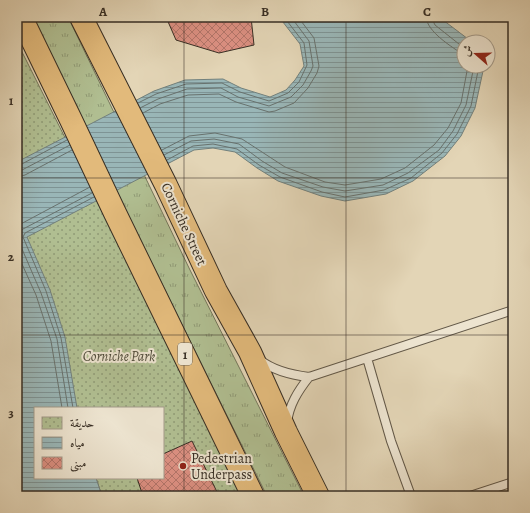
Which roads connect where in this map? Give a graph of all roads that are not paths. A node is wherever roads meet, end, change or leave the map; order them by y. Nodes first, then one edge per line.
1 (21, 17) edge
2 (81, 17) edge
3 (513, 310) edge
4 (250, 352) junction
5 (367, 358) junction
6 (309, 377) junction
7 (286, 432) junction
8 (513, 482) edge
9 (254, 496) edge
10 (318, 496) edge
11 (411, 496) edge
12 (470, 496) edge

1 - 9 highway, 1
2 - 4 highway, Corniche Street
3 - 5 lane
4 - 6 lane
4 - 7 highway, Corniche Street
5 - 6 lane
5 - 11 lane
6 - 7 lane
7 - 10 highway, Corniche Street
8 - 12 lane

